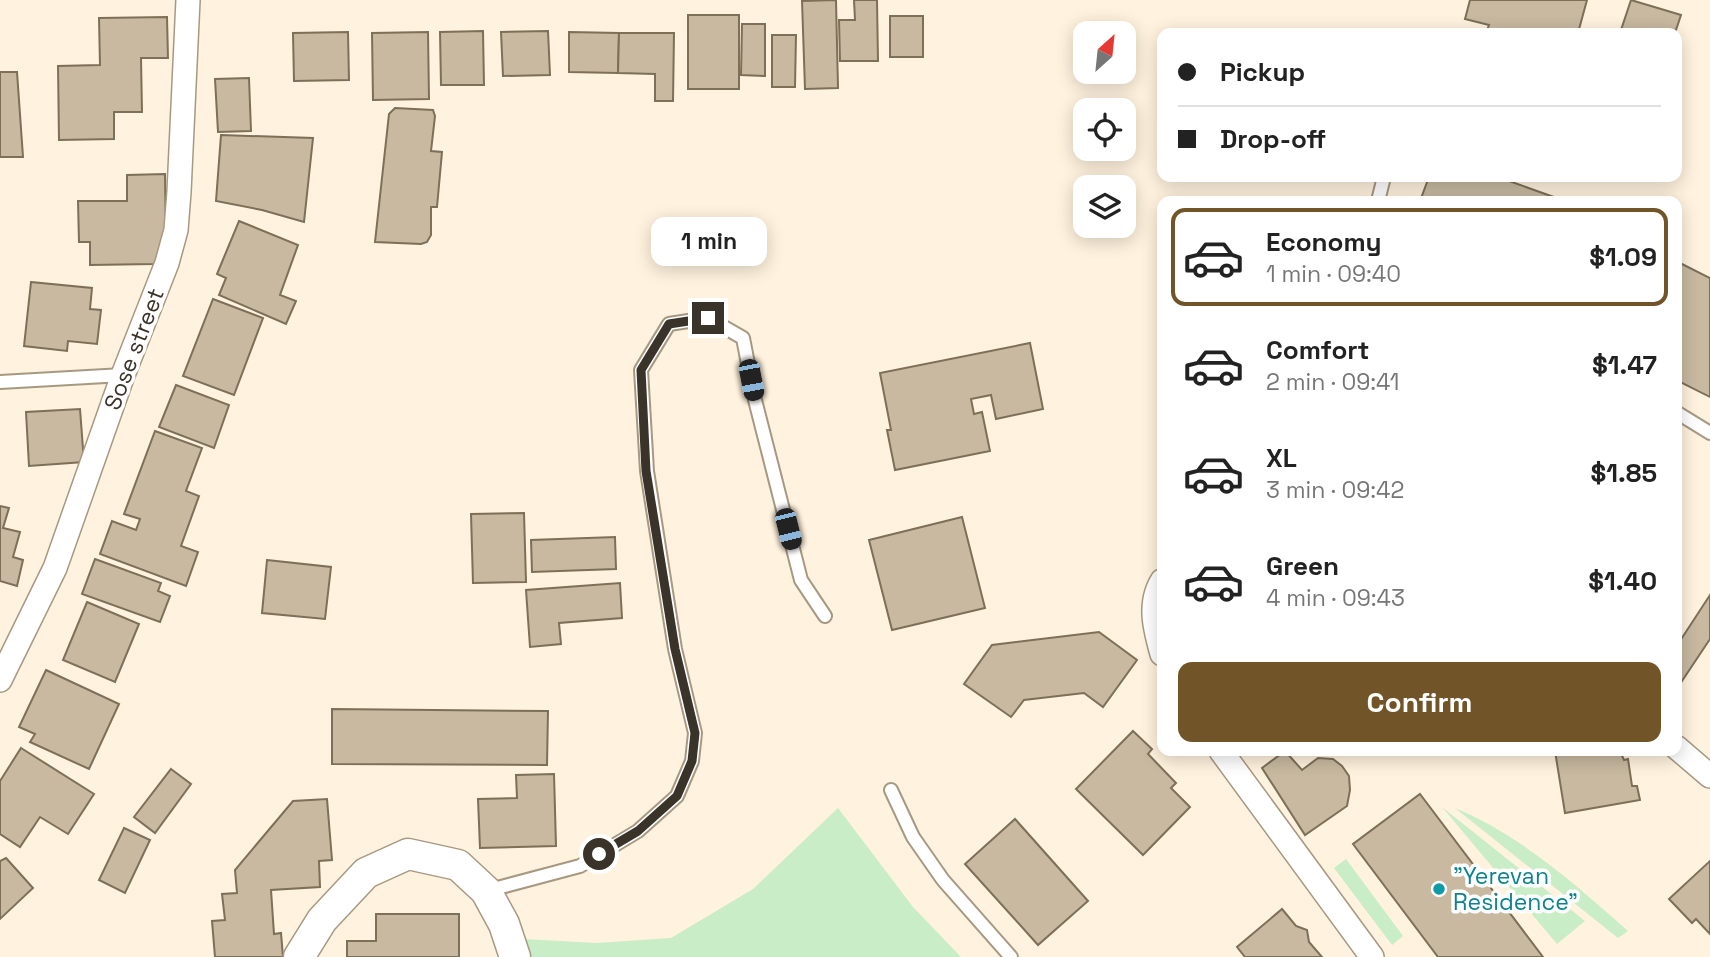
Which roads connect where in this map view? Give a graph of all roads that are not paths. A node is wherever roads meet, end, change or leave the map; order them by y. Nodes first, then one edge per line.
1 (188, 0) edge
2 (124, 375) junction
3 (0, 382) edge
4 (1682, 416) edge
5 (1710, 433) edge
6 (1157, 599) edge
7 (825, 616) dead end
8 (1157, 637) edge
9 (0, 680) edge
10 (1682, 752) edge
11 (1225, 756) edge
12 (1710, 776) edge
13 (891, 790) dead end
14 (486, 891) junction
15 (299, 957) edge
16 (515, 957) edge
17 (1011, 957) edge
18 (1372, 957) edge

1 - 2 street, Sose street
2 - 3 lane
2 - 9 street, Sose street
4 - 5 lane
6 - 8 street
7 - 14 lane
10 - 12 street
11 - 18 street
13 - 17 lane
14 - 15 street
14 - 16 street

